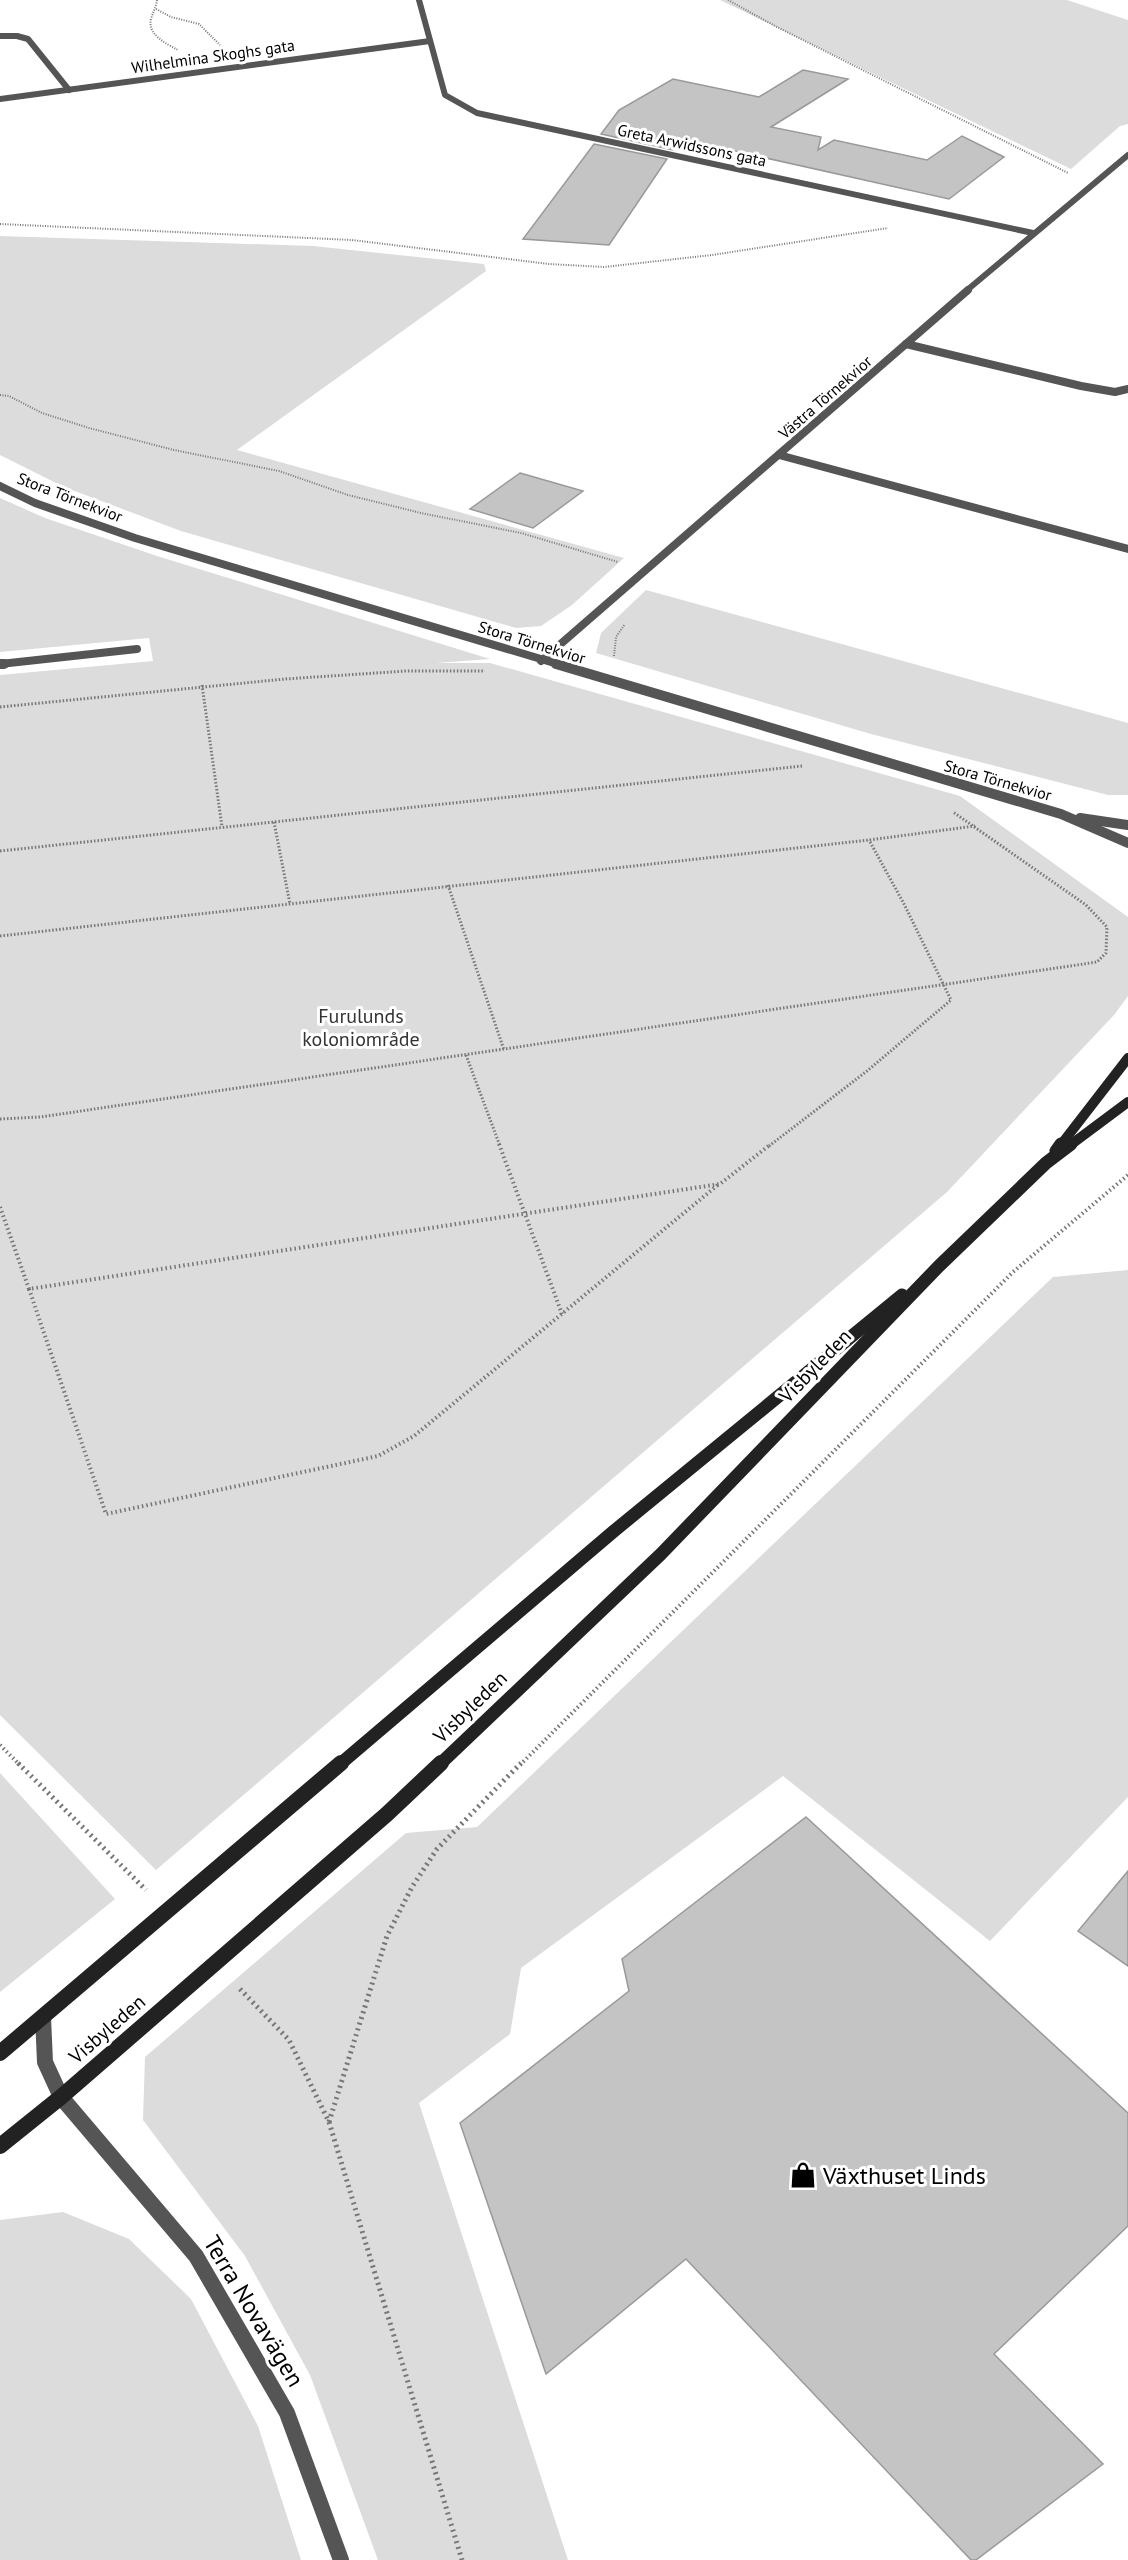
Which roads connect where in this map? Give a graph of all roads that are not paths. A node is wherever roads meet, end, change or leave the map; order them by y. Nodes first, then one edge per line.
1 (419, 0) edge
2 (0, 36) edge
3 (430, 41) junction
4 (69, 90) junction
5 (0, 99) edge
6 (1128, 155) edge
7 (1033, 232) junction
8 (906, 344) junction
9 (1128, 389) edge
10 (779, 455) junction
11 (0, 486) edge
12 (1128, 549) edge
13 (136, 650) dead end
14 (541, 661) junction
15 (0, 664) edge
16 (1061, 814) junction
17 (1128, 825) edge
18 (1128, 843) edge
19 (1128, 1058) edge
20 (1128, 1102) edge
21 (1046, 1163) junction
22 (939, 1266) junction
23 (43, 2017) junction
24 (0, 2053) edge
25 (61, 2097) junction
26 (0, 2146) edge
27 (340, 2560) edge

1 - 3 street, Greta Arwidssons gata
2 - 4 street
3 - 4 street, Wilhelmina Skoghs gata
3 - 7 street, Greta Arwidssons gata
4 - 5 street, Wilhelmina Skoghs gata
6 - 7 street, Västra Törnekvior
7 - 8 street, Västra Törnekvior
8 - 9 street
8 - 10 street, Västra Törnekvior
10 - 12 street
10 - 14 street, Västra Törnekvior
11 - 14 street, Stora Törnekvior
13 - 15 street
14 - 16 street, Stora Törnekvior
16 - 17 street
16 - 18 street
19 - 21 main road, Visbyleden
20 - 21 main road, Visbyleden
21 - 22 main road, Visbyleden
22 - 23 main road, Visbyleden
22 - 25 main road, Visbyleden
23 - 24 main road, Visbyleden
23 - 25 street, Terra Novavägen
25 - 26 main road, Visbyleden
25 - 27 street, Terra Novavägen

